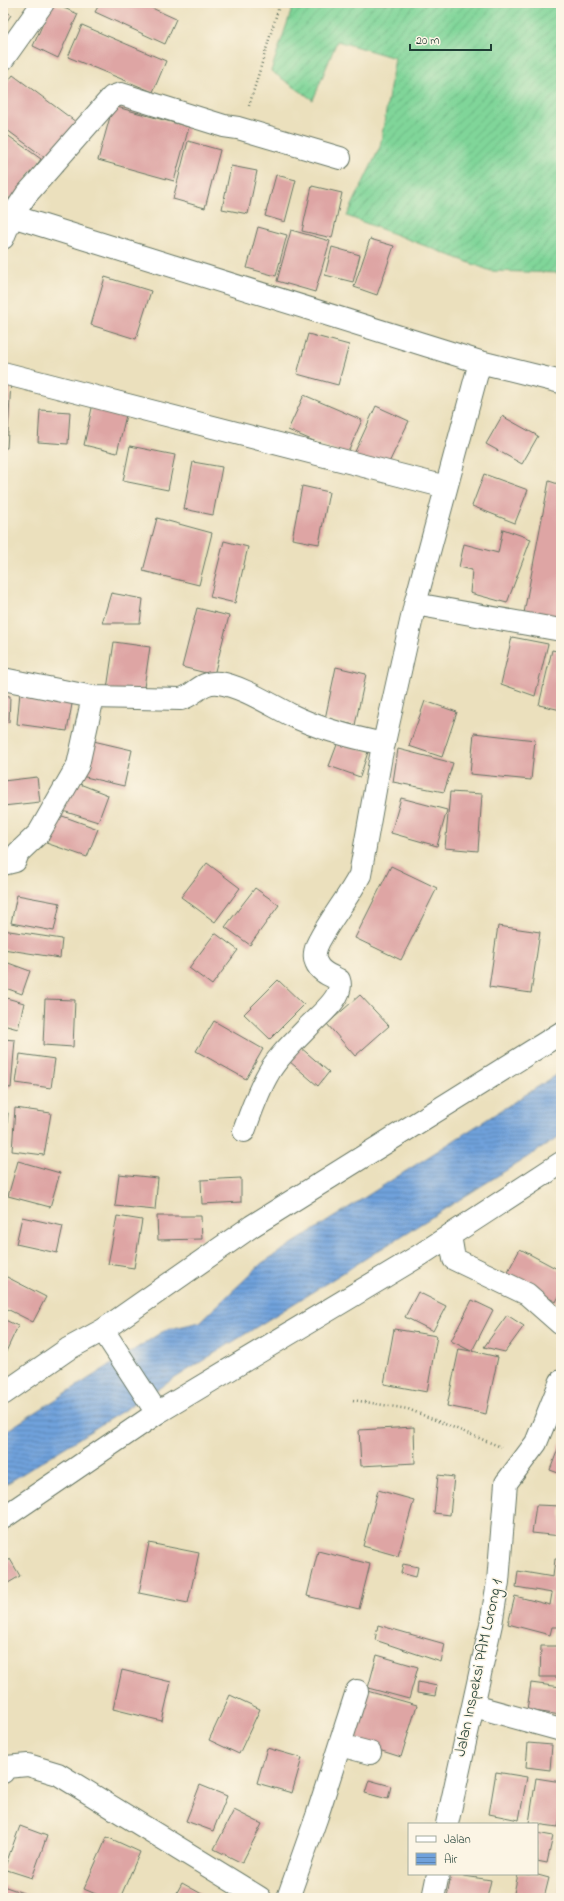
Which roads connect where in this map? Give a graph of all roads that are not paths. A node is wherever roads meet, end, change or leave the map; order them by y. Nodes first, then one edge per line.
1 (43, 3) edge
2 (3, 59) edge
3 (340, 158) dead end
4 (7, 214) edge
5 (3, 238) edge
6 (480, 362) junction
7 (3, 373) edge
8 (561, 382) edge
9 (446, 487) junction
10 (414, 604) junction
11 (561, 630) edge
12 (3, 679) edge
13 (91, 705) junction
14 (384, 744) junction
15 (3, 864) edge
16 (561, 1033) edge
17 (244, 1131) dead end
18 (561, 1163) edge
19 (450, 1235) junction
20 (561, 1324) edge
21 (103, 1330) junction
22 (561, 1381) edge
23 (3, 1394) edge
24 (157, 1413) junction
25 (554, 1419) edge
26 (3, 1518) edge
27 (357, 1690) dead end
28 (474, 1706) junction
29 (561, 1730) edge
30 (340, 1745) junction
31 (370, 1752) dead end
32 (3, 1772) edge
33 (447, 1823) edge
34 (438, 1875) edge
35 (260, 1898) edge
36 (288, 1898) edge
37 (433, 1898) edge

1 - 2 street
3 - 4 street
4 - 5 street
4 - 6 street
6 - 8 street
6 - 9 street
7 - 9 street
9 - 10 street
10 - 11 street
10 - 14 street
12 - 13 street
13 - 14 street
13 - 15 street
14 - 17 street
16 - 21 street
18 - 19 street
19 - 20 street
19 - 24 street
21 - 23 street
21 - 24 street
22 - 25 street, Jalan Inspeksi PAM Lorong 1
24 - 26 street
25 - 28 street, Jalan Inspeksi PAM Lorong 1
27 - 30 street
28 - 29 street
28 - 33 street, Jalan Inspeksi PAM Lorong 1
30 - 31 street
30 - 36 street
32 - 35 street
34 - 37 street

